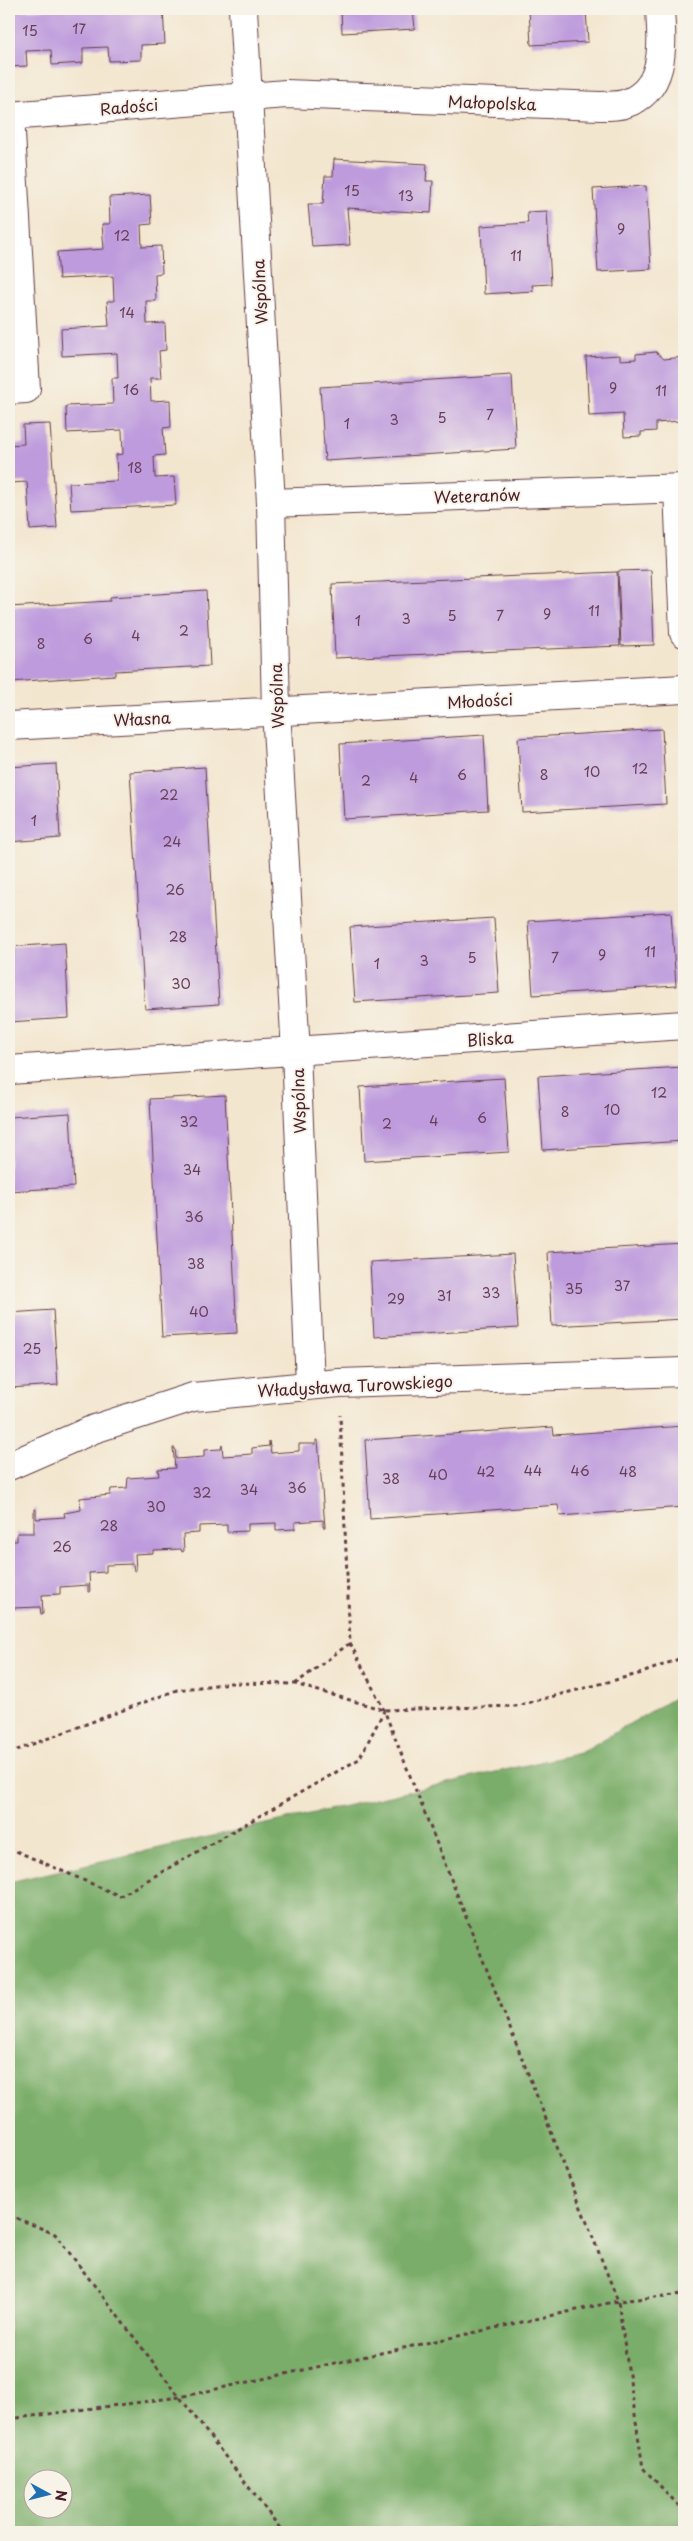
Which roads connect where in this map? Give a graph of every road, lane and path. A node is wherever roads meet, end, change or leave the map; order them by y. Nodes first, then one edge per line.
1 (243, 9) edge
2 (660, 9) edge
3 (248, 96) junction
4 (10, 116) edge
5 (9, 390) edge
6 (681, 488) edge
7 (270, 503) junction
8 (684, 634) edge
9 (684, 689) edge
10 (276, 710) junction
11 (9, 726) edge
12 (684, 1025) edge
13 (296, 1052) junction
14 (9, 1070) edge
15 (684, 1372) edge
16 (339, 1383) junction
17 (310, 1384) junction
18 (9, 1466) edge
19 (350, 1643) junction
20 (684, 1657) edge
21 (295, 1684) junction
22 (384, 1710) junction
23 (9, 1753) edge
24 (9, 1848) edge
25 (9, 2215) edge
26 (684, 2294) edge
27 (618, 2301) junction
28 (180, 2397) junction
29 (9, 2419) edge
30 (684, 2511) edge
31 (283, 2532) edge

1 - 3 street, Wspólna
2 - 3 street, Małopolska
3 - 4 street, Radości
3 - 7 street, Wspólna
4 - 5 street
6 - 7 street, Weteranów
6 - 8 street
7 - 10 street, Wspólna
9 - 10 street, Młodości
10 - 11 street, Własna
10 - 13 street, Wspólna
12 - 13 street, Bliska
13 - 14 street, Bliska
13 - 17 street, Wspólna
15 - 16 street, Władysława Turowskiego
16 - 17 street, Władysława Turowskiego
16 - 19 path
17 - 18 street, Władysława Turowskiego
19 - 21 path
19 - 22 path
20 - 22 path
21 - 22 path
21 - 23 path
22 - 24 path
22 - 27 path
25 - 28 path
26 - 27 path
27 - 28 path
27 - 30 path
28 - 29 path
28 - 31 path

